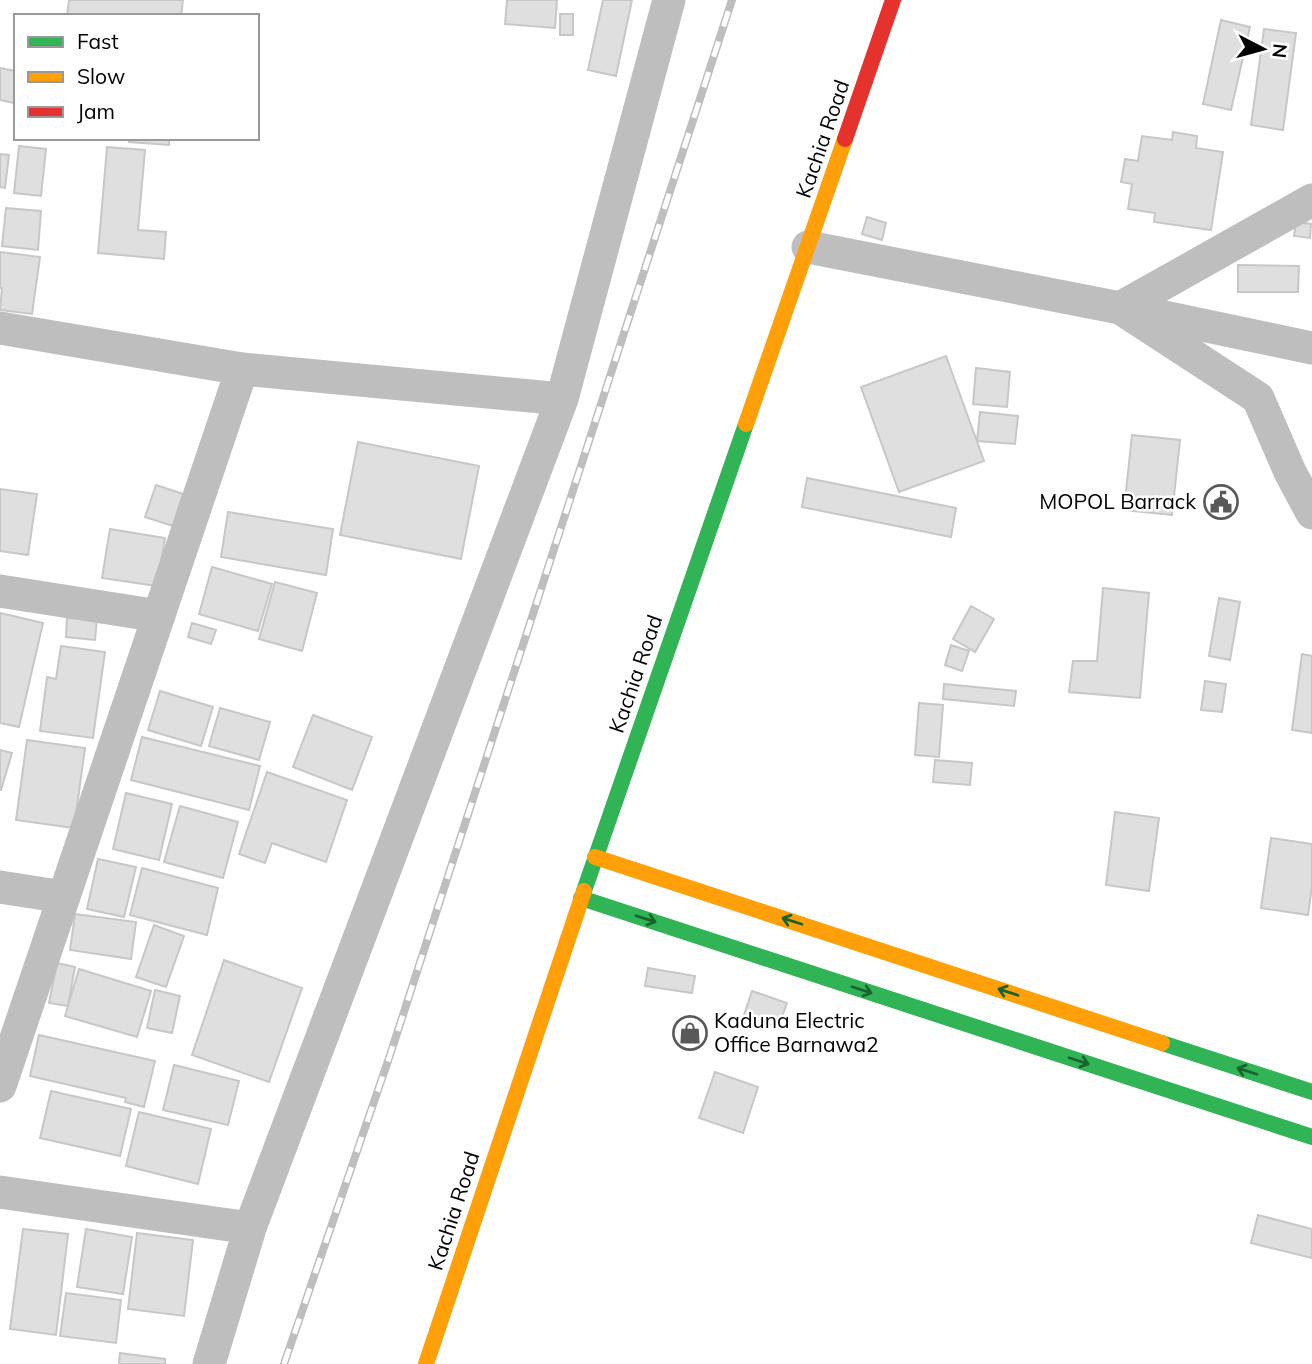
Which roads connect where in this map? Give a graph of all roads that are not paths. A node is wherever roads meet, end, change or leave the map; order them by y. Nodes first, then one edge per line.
1 (669, 0) edge
2 (893, 0) edge
3 (1312, 201) edge
4 (808, 247) junction
5 (1120, 308) junction
6 (0, 328) edge
7 (1312, 348) edge
8 (242, 369) junction
9 (562, 399) junction
10 (1312, 513) edge
11 (0, 591) edge
12 (159, 616) junction
13 (595, 857) junction
14 (0, 887) edge
15 (64, 897) junction
16 (581, 898) junction
17 (0, 1086) edge
18 (1312, 1092) edge
19 (1312, 1137) edge
20 (0, 1192) edge
21 (250, 1228) junction
22 (209, 1364) edge
23 (426, 1364) edge

1 - 9 street
2 - 4 street, Kachia Road
3 - 5 street
4 - 5 street
4 - 13 street, Kachia Road
5 - 7 street
5 - 10 street
6 - 8 street
8 - 9 street
8 - 12 street
9 - 21 street
11 - 12 street
12 - 15 street
13 - 16 street, Kachia Road
18 -> 13 street
14 - 15 street
15 - 17 street
16 -> 19 street
16 - 23 street, Kachia Road
20 - 21 street
21 - 22 street

